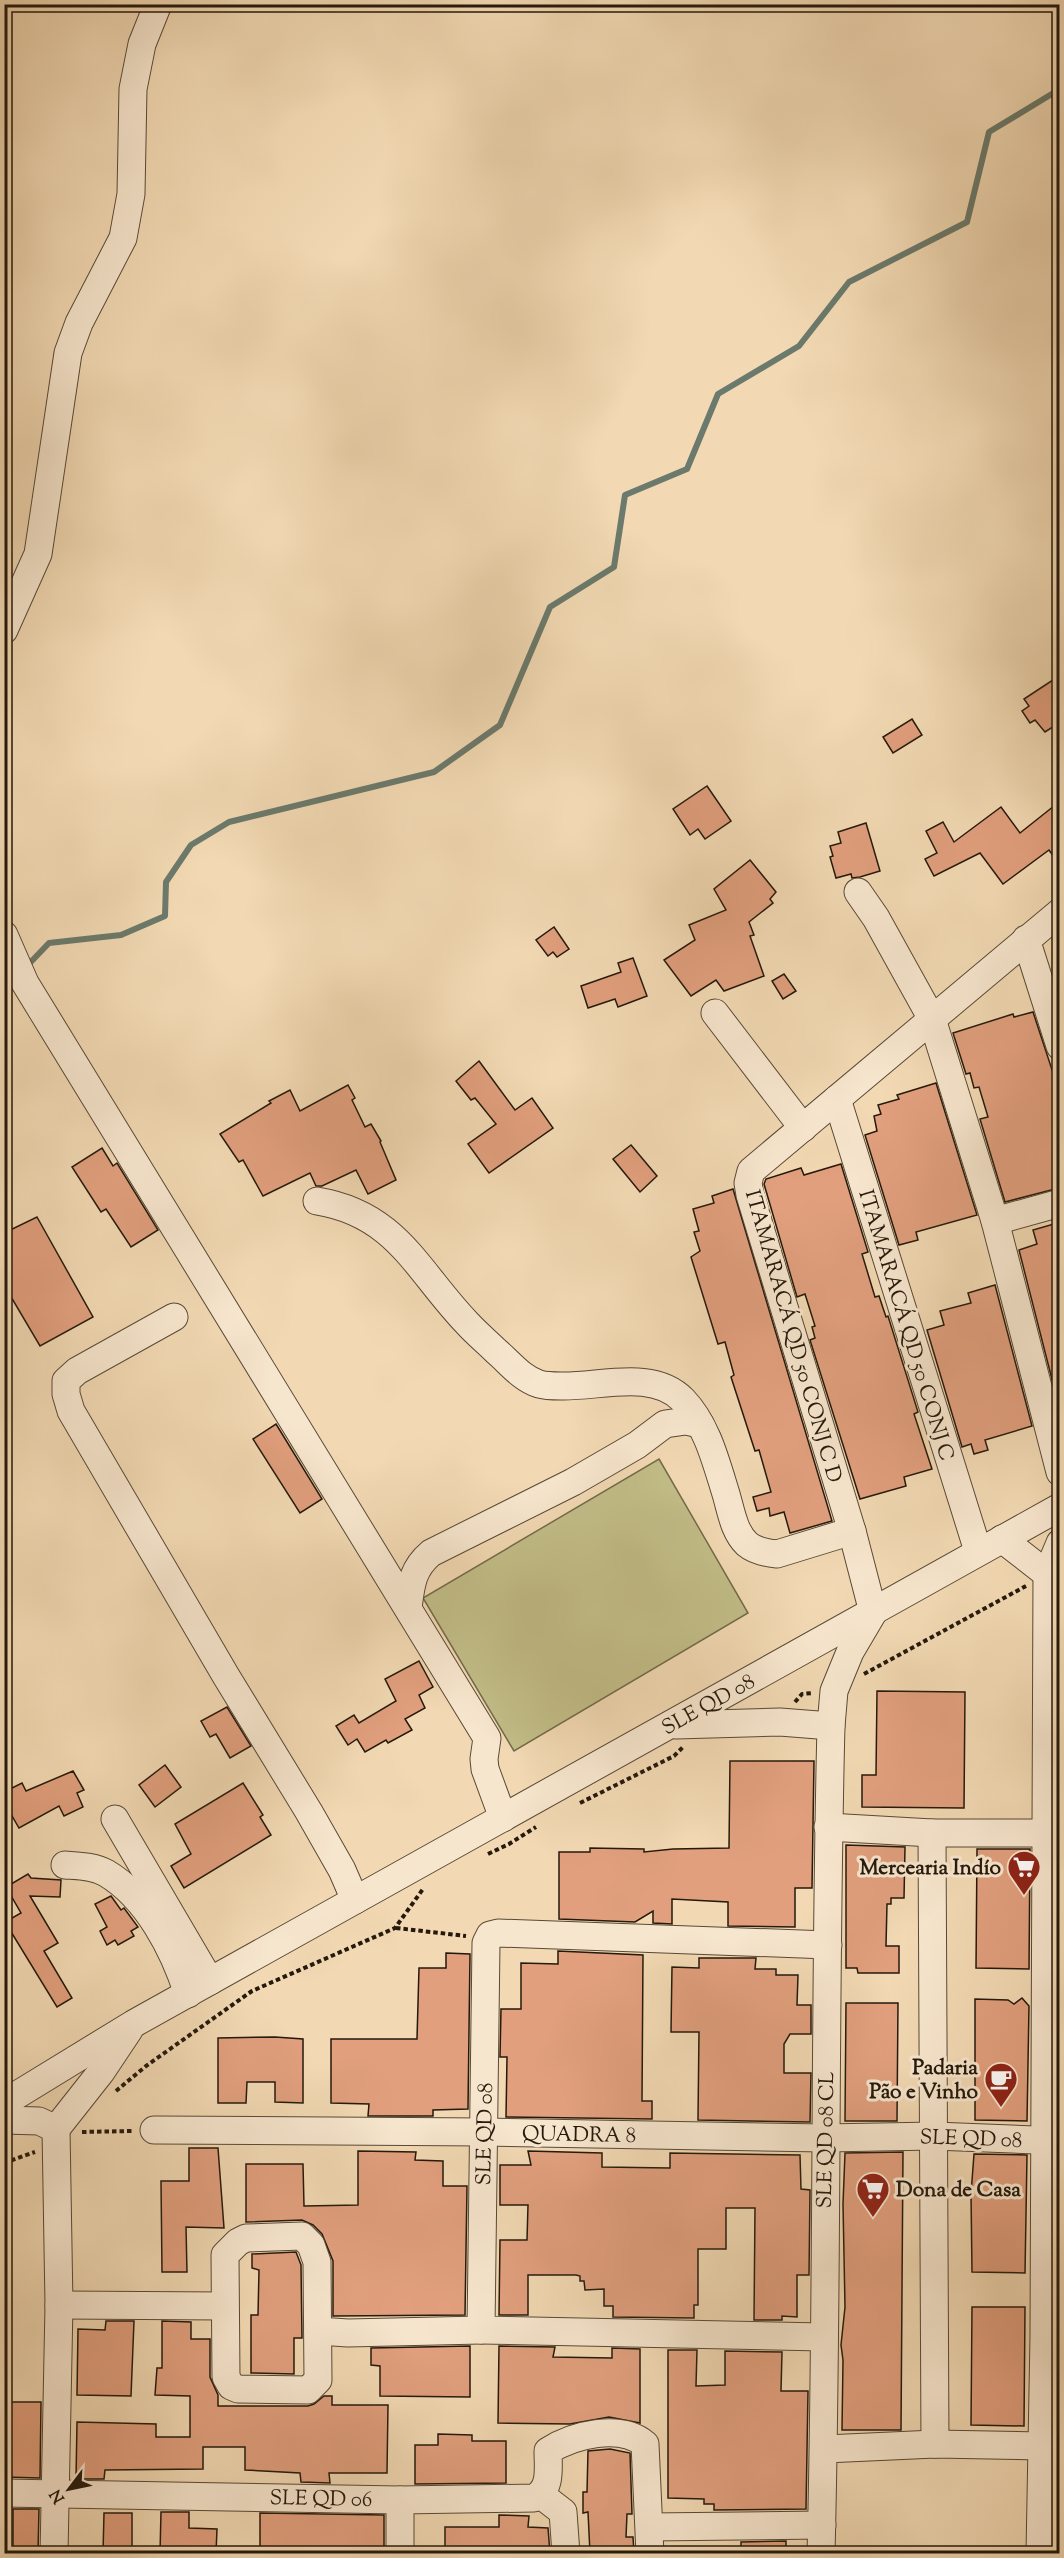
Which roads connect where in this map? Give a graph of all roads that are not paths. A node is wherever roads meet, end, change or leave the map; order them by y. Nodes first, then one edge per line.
1 (158, 4) edge
2 (4, 630) edge
3 (858, 892) dead end
4 (1059, 912) edge
5 (4, 935) edge
6 (1026, 939) junction
7 (715, 1013) dead end
8 (932, 1019) junction
9 (1059, 1046) edge
10 (837, 1099) junction
11 (803, 1128) junction
12 (317, 1201) dead end
13 (1059, 1203) edge
14 (994, 1221) junction
15 (174, 1317) dead end
16 (700, 1424) junction
17 (1059, 1472) edge
18 (1059, 1507) edge
19 (852, 1531) junction
20 (1002, 1539) junction
21 (1059, 1543) edge
22 (978, 1551) junction
23 (1053, 1574) edge
24 (408, 1608) junction
25 (873, 1612) junction
26 (669, 1726) junction
27 (831, 1726) junction
28 (1053, 1754) edge
29 (503, 1818) junction
30 (115, 1819) dead end
31 (828, 1827) junction
32 (932, 1833) junction
33 (1046, 1833) junction
34 (65, 1865) dead end
35 (355, 1900) junction
36 (1053, 1944) edge
37 (828, 1945) junction
38 (199, 1987) junction
39 (133, 2024) junction
40 (4, 2103) edge
41 (4, 2120) edge
42 (154, 2130) road end
43 (485, 2132) junction
44 (56, 2136) junction
45 (934, 2136) junction
46 (825, 2138) junction
47 (1052, 2141) edge
48 (59, 2305) junction
49 (224, 2306) junction
50 (482, 2330) junction
51 (318, 2331) junction
52 (1052, 2336) edge
53 (823, 2337) junction
54 (935, 2444) junction
55 (1041, 2446) junction
56 (825, 2449) junction
57 (4, 2493) edge
58 (55, 2493) junction
59 (541, 2494) junction
60 (400, 2500) junction
61 (822, 2525) junction
62 (1050, 2525) edge
63 (650, 2527) junction
64 (54, 2553) edge
65 (400, 2553) edge
66 (566, 2553) edge
67 (650, 2553) edge
68 (821, 2553) edge
69 (1040, 2553) edge

1 - 2 street
3 - 8 street
4 - 6 street, ITAMARACÁ QD 50 CONJ C D
5 - 24 street
6 - 8 street, ITAMARACÁ QD 50 CONJ C D
6 - 9 street
7 - 11 street
8 - 10 street, ITAMARACÁ QD 50 CONJ C D
8 - 14 street
10 - 11 street, ITAMARACÁ QD 50 CONJ C D
10 - 22 street, ITAMARACÁ QD 50 CONJ C
11 - 19 street, ITAMARACÁ QD 50 CONJ C D
12 - 16 street
13 - 14 street
14 - 17 street
15 - 35 street
16 - 19 street
16 - 24 street
18 - 20 street, SLE QD 08
19 - 25 street, ITAMARACÁ QD 50 CONJ C D
20 - 22 street, SLE QD 08
20 - 23 street
21 - 23 street
22 - 25 street, SLE QD 08
23 - 28 street
24 - 29 street
25 - 26 street, SLE QD 08
25 - 27 street, SLE QD 08 CL
26 - 27 street
26 - 29 street, SLE QD 08
27 - 31 street, SLE QD 08 CL
28 - 33 street
29 - 35 street, SLE QD 08
30 - 38 street
31 - 32 street
31 - 37 street, SLE QD 08 CL
32 - 33 street
32 - 45 street
33 - 36 street
34 - 38 street
35 - 38 street, SLE QD 08
36 - 47 street
37 - 43 street, SLE QD 08
37 - 46 street, SLE QD 08 CL
38 - 39 street, SLE QD 08
39 - 40 street, SLE QD 08
39 - 44 street
41 - 44 street
42 - 43 street, QUADRA 8
43 - 46 street, QUADRA 8
43 - 50 street, SLE QD 08
44 - 48 street
45 - 46 street, SLE QD 08
45 - 47 street, SLE QD 08
45 - 54 street
46 - 53 street, SLE QD 08 CL
47 - 52 street
48 - 49 street
48 - 58 street
49 - 51 street
49 - 51 street
50 - 51 street
50 - 53 street
52 - 55 street
53 - 56 street, SLE QD 08 CL
54 - 55 street
54 - 56 street
55 - 62 street
56 - 61 street, SLE QD 08 CL
57 - 58 street, SLE QD 06
58 - 60 street, SLE QD 06
58 - 64 street
59 - 60 street, SLE QD 06
59 - 63 street
59 - 66 street
60 - 65 street
61 - 63 street
61 - 68 street, SLE QD 08 CL
62 - 69 street
63 - 67 street

